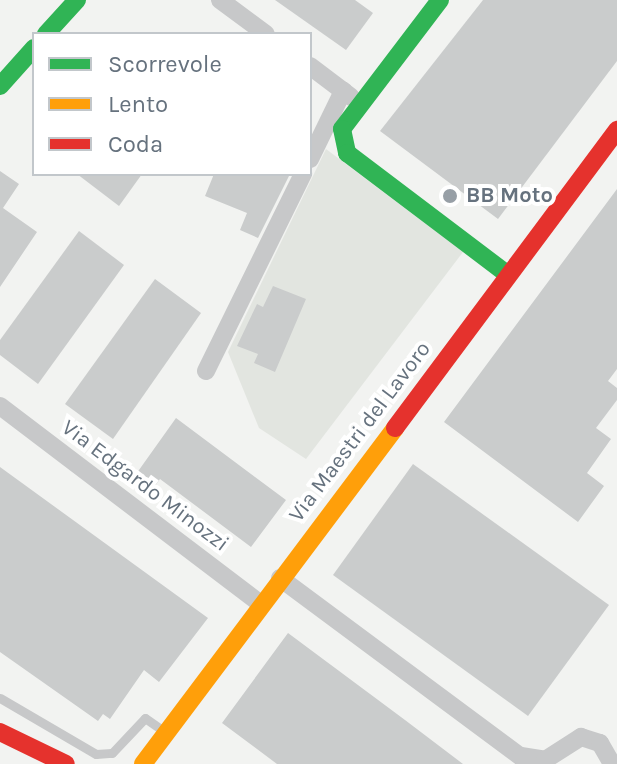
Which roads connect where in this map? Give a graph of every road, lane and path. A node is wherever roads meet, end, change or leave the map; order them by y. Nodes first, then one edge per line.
1 (77, 0) edge
2 (220, 0) edge
3 (440, 0) edge
4 (48, 32) edge
5 (263, 32) edge
6 (32, 50) edge
7 (312, 68) edge
8 (0, 86) edge
9 (343, 91) junction
10 (360, 103) junction
11 (617, 130) edge
12 (312, 155) edge
13 (302, 176) edge
14 (507, 274) junction
15 (206, 371) dead end
16 (0, 406) edge
17 (280, 578) junction
18 (261, 604) junction
19 (0, 698) edge
20 (0, 732) edge
21 (165, 733) junction
22 (524, 760) edge
23 (66, 764) edge
24 (143, 764) edge
25 (612, 764) edge

1 - 4 street
2 - 5 street
3 - 10 street
6 - 8 street
7 - 9 street
9 - 10 street
9 - 12 street
10 - 14 street
11 - 14 street, Via Maestri del Lavoro
13 - 15 street
14 - 17 street, Via Maestri del Lavoro
16 - 18 street, Via Edgardo Minozzi
17 - 18 street, Via Maestri del Lavoro
17 - 22 street
18 - 21 street, Via Maestri del Lavoro
19 - 21 lane
20 - 23 street
21 - 24 street, Via Maestri del Lavoro
22 - 25 street

